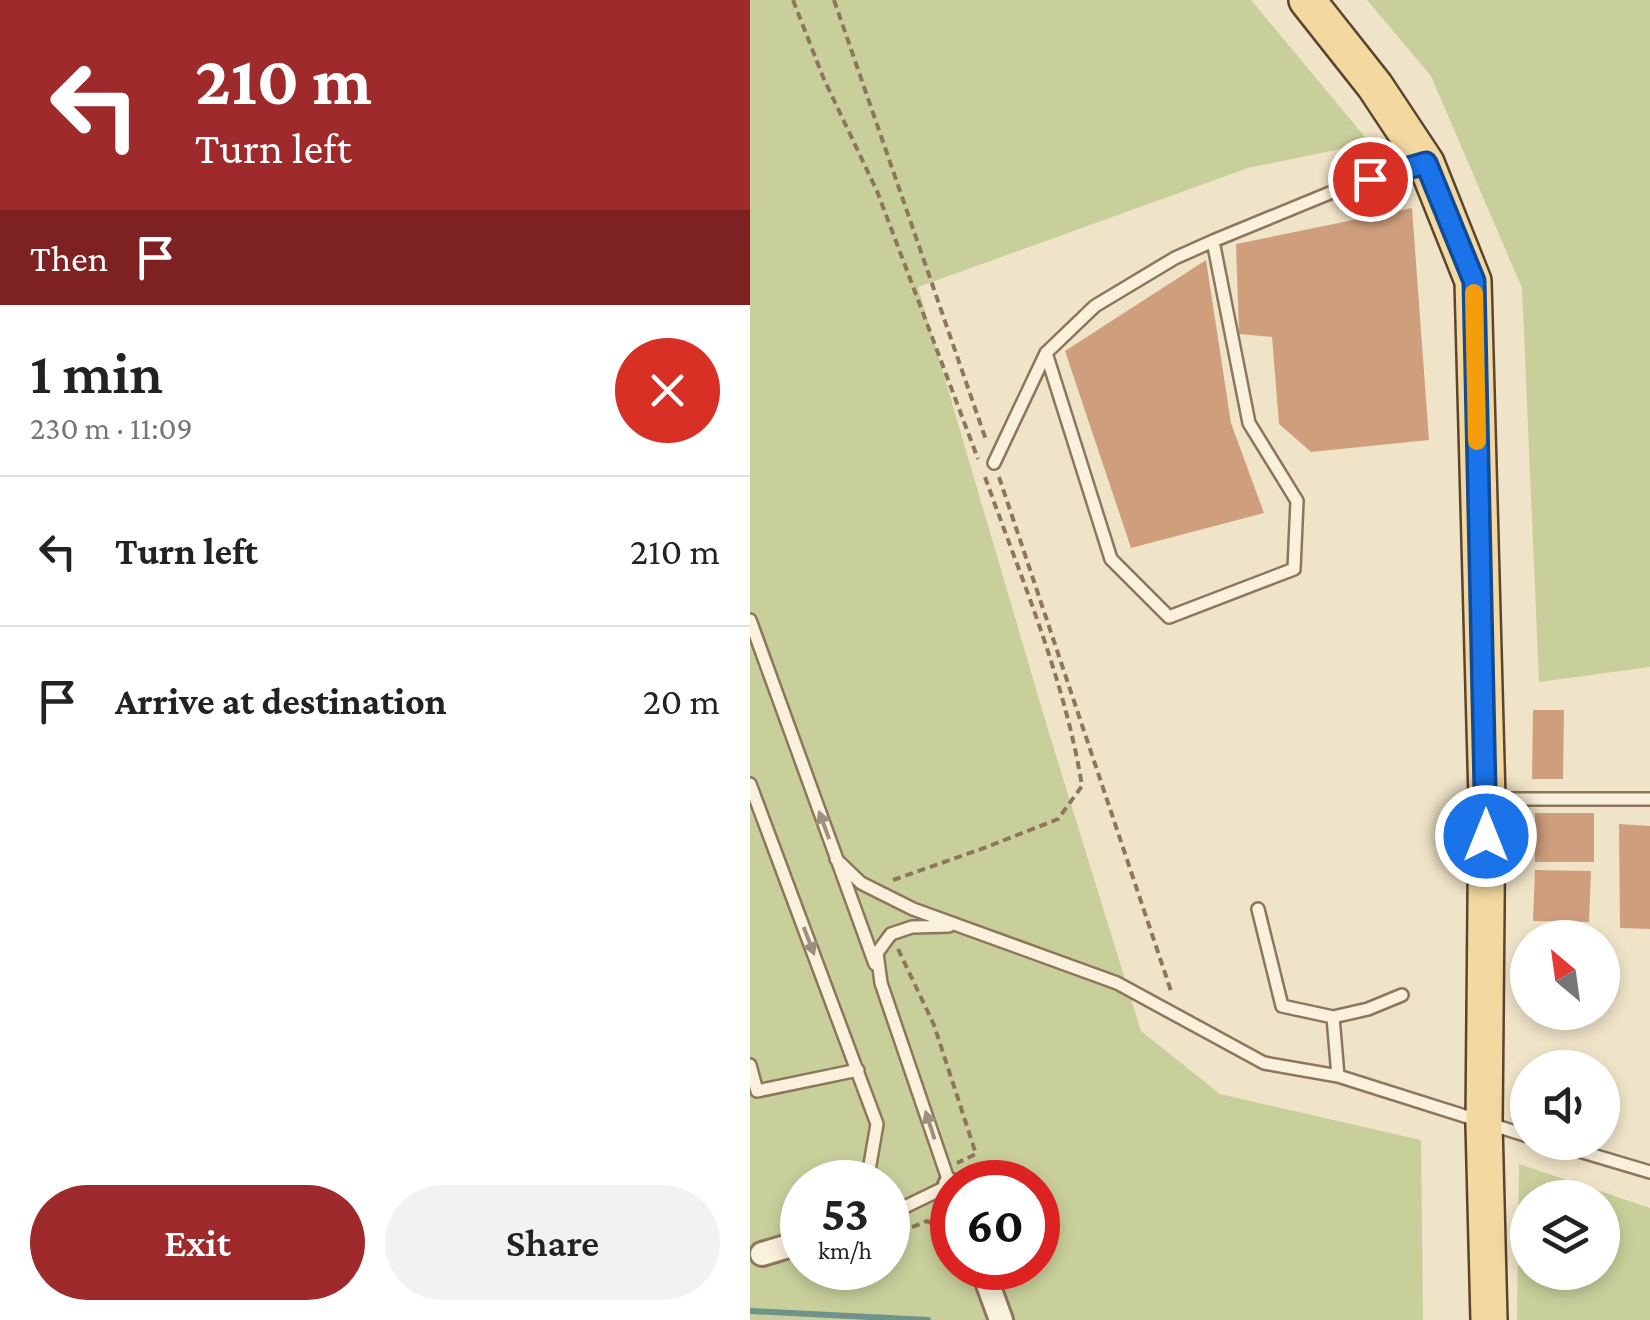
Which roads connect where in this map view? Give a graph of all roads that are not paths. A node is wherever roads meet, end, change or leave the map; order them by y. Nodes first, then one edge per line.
1 (1308, 0) edge
2 (1426, 163) junction
3 (1213, 241) junction
4 (1046, 353) junction
5 (994, 463) road end
6 (750, 620) edge
7 (750, 784) edge
8 (1486, 800) junction
9 (1650, 800) edge
10 (836, 859) junction
11 (1258, 909) dead end
12 (954, 926) junction
13 (881, 982) junction
14 (1402, 995) dead end
15 (1333, 1018) junction
16 (750, 1065) edge
17 (858, 1070) junction
18 (1338, 1076) junction
19 (1484, 1124) junction
20 (1510, 1131) edge
21 (871, 1160) edge
22 (942, 1160) edge
23 (1610, 1160) edge
24 (1650, 1172) edge
25 (780, 1249) edge
26 (762, 1254) dead end
27 (990, 1290) edge
28 (1001, 1320) edge
29 (1489, 1320) edge

1 - 2 main road
2 - 3 lane
2 - 8 main road
3 - 4 lane
3 - 4 lane
4 - 5 lane
10 -> 6 lane
7 -> 17 lane
8 - 9 lane
8 - 19 main road
10 - 12 lane
10 - 13 lane
11 - 15 lane
12 - 13 lane
12 - 18 lane
22 -> 13 lane
14 - 15 lane
15 - 18 lane
16 - 17 lane
17 - 21 lane
18 - 19 lane
19 - 20 lane
19 - 29 main road
23 - 24 lane
25 - 26 street
27 - 28 street

